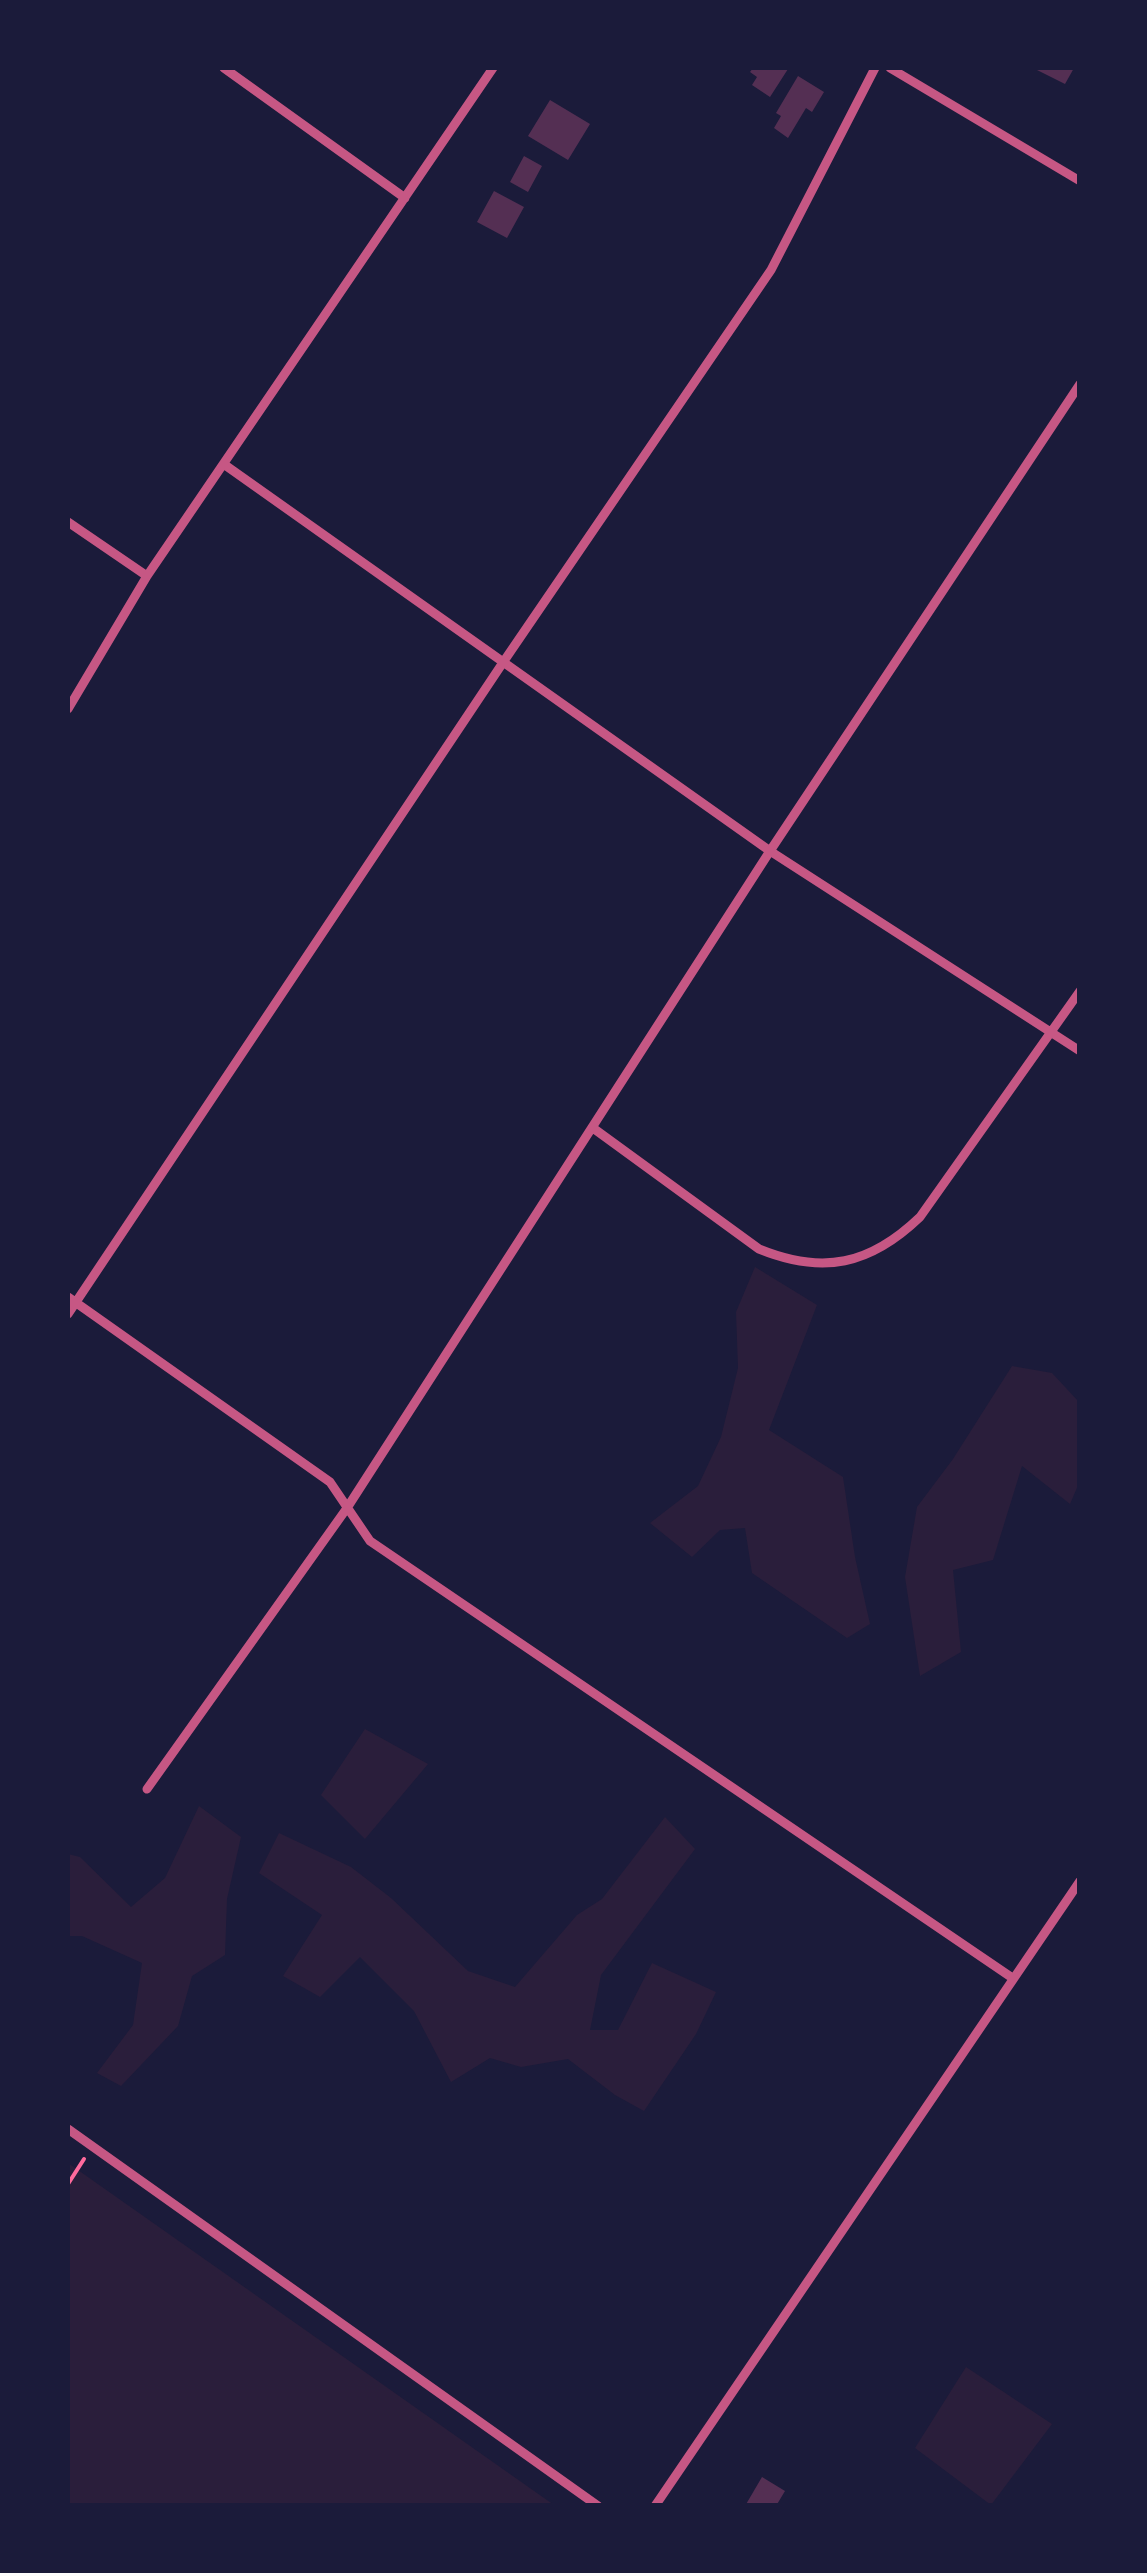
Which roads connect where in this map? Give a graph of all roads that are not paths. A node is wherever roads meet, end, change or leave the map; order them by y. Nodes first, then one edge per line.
1 (224, 68) edge
2 (493, 68) edge
3 (876, 68) edge
4 (890, 68) edge
5 (1080, 181) edge
6 (406, 198) junction
7 (1080, 384) edge
8 (226, 465) junction
9 (68, 522) edge
10 (147, 576) junction
11 (504, 661) junction
12 (68, 709) edge
13 (770, 851) junction
14 (1080, 992) edge
15 (1051, 1033) junction
16 (1080, 1051) edge
17 (593, 1128) junction
18 (72, 1300) edge
19 (68, 1314) edge
20 (346, 1508) junction
21 (146, 1789) dead end
22 (1080, 1881) edge
23 (1011, 1977) junction
24 (68, 2129) edge
25 (598, 2506) edge
26 (655, 2506) edge

1 - 6 street
2 - 6 street
3 - 11 street
4 - 5 street
6 - 8 street
7 - 13 street
8 - 10 street
8 - 11 street
9 - 10 street
10 - 12 street
11 - 13 street
11 - 18 street
13 - 15 street
13 - 17 street
14 - 15 street
15 - 16 street
15 - 17 street
17 - 20 street
18 - 19 street
18 - 20 street
20 - 21 street
20 - 23 street
22 - 23 street
23 - 26 street
24 - 25 street

